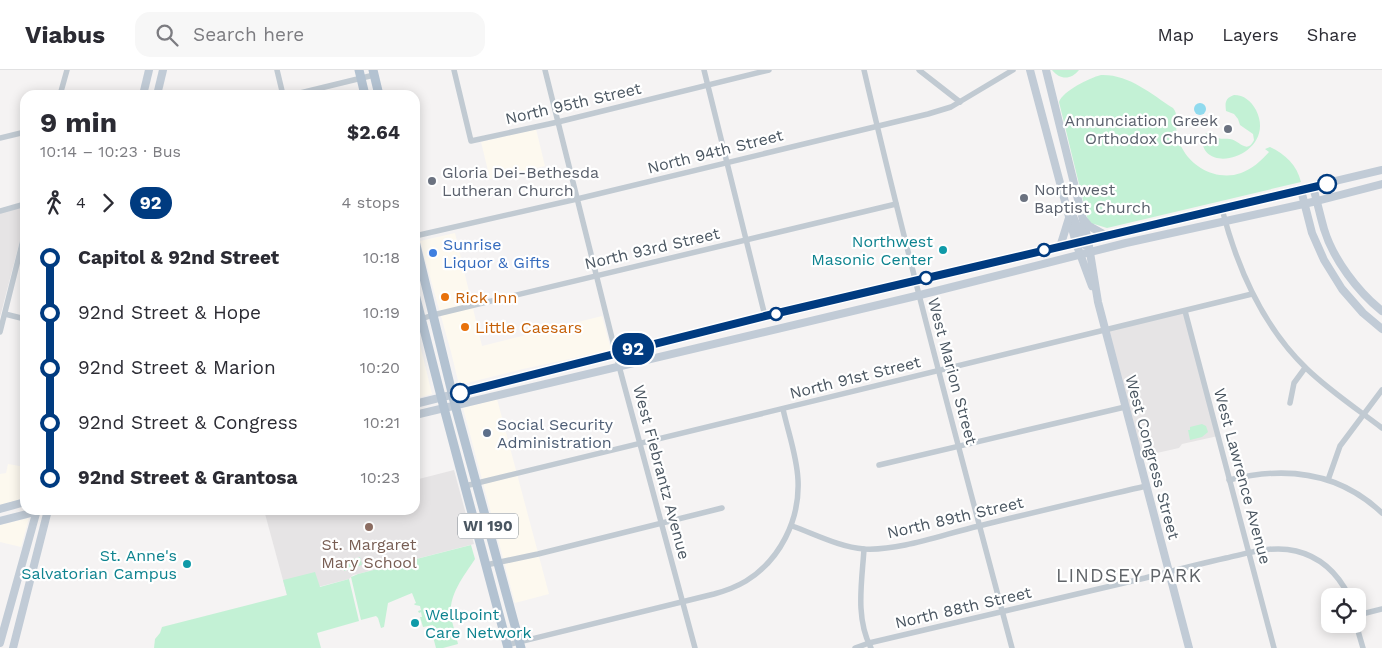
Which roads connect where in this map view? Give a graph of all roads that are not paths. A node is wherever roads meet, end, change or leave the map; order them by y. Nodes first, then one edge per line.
1 (67, 70) edge
2 (149, 70) edge
3 (163, 70) edge
4 (277, 70) edge
5 (454, 70) edge
6 (545, 70) edge
7 (704, 70) edge
8 (769, 70) edge
9 (864, 70) edge
10 (919, 70) edge
11 (1013, 70) edge
12 (1030, 70) edge
13 (1046, 70) edge
14 (373, 73) edge
15 (360, 74) edge
16 (708, 86) junction
17 (61, 90) edge
18 (144, 90) edge
19 (158, 90) edge
20 (282, 90) edge
21 (308, 90) edge
22 (364, 90) edge
23 (378, 90) edge
24 (960, 102) junction
25 (558, 122) junction
26 (877, 126) junction
27 (20, 133) edge
28 (0, 138) edge
29 (727, 163) junction
30 (1382, 170) edge
31 (1382, 184) edge
32 (1313, 187) junction
33 (1301, 190) junction
34 (577, 199) junction
35 (1317, 200) junction
36 (1066, 202) junction
37 (1304, 203) junction
38 (896, 204) junction
39 (20, 205) edge
40 (1222, 209) junction
41 (0, 211) edge
42 (1069, 218) junction
43 (1083, 218) junction
44 (1225, 221) junction
45 (1324, 230) junction
46 (1312, 234) junction
47 (420, 235) edge
48 (1107, 236) junction
49 (746, 240) junction
50 (1083, 241) junction
51 (1060, 247) junction
52 (20, 252) edge
53 (1090, 253) junction
54 (1080, 255) junction
55 (420, 262) edge
56 (596, 276) junction
57 (916, 281) junction
58 (1252, 294) junction
59 (920, 295) junction
60 (1098, 302) junction
61 (1185, 310) junction
62 (1382, 311) edge
63 (5, 314) junction
64 (433, 316) junction
65 (765, 316) junction
66 (20, 318) edge
67 (420, 319) edge
68 (420, 326) edge
69 (1106, 329) junction
70 (1382, 329) edge
71 (0, 332) edge
72 (616, 354) junction
73 (619, 366) junction
74 (1305, 368) junction
75 (938, 370) junction
76 (1382, 390) edge
77 (447, 396) junction
78 (420, 403) edge
79 (1290, 403) dead end
80 (449, 406) junction
81 (1125, 407) junction
82 (783, 409) junction
83 (420, 414) edge
84 (1364, 414) junction
85 (1382, 428) edge
86 (640, 444) junction
87 (959, 446) junction
88 (879, 465) dead end
89 (1229, 480) junction
90 (1328, 480) junction
91 (477, 484) junction
92 (465, 486) junction
93 (1146, 486) junction
94 (20, 503) edge
95 (722, 508) dead end
96 (0, 509) edge
97 (1382, 514) edge
98 (25, 515) edge
99 (40, 515) edge
100 (40, 515) edge
101 (0, 521) edge
102 (661, 523) junction
103 (980, 525) junction
104 (792, 526) junction
105 (864, 548) junction
106 (1249, 553) junction
107 (498, 563) junction
108 (486, 565) junction
109 (1170, 572) junction
110 (1345, 588) edge
111 (682, 602) junction
112 (1382, 609) edge
113 (1003, 611) junction
114 (1366, 613) edge
115 (1359, 633) edge
116 (1, 639) edge
117 (14, 644) edge
118 (520, 645) edge
119 (870, 645) edge
120 (507, 646) edge
121 (695, 648) edge
122 (855, 648) edge
123 (1012, 648) edge
124 (1189, 648) edge
125 (1274, 648) edge
126 (1363, 648) edge

1 - 17 street
2 - 18 main road
3 - 19 main road
4 - 20 street
5 - 25 street, North 95th Street
6 - 25 street, West Fiebrantz Avenue
7 - 16 street
8 - 16 street, North 95th Street
9 - 26 street, West Marion Street
10 - 24 street
11 - 24 street, North 94th Street
12 - 36 main road, West Congress Street
13 - 43 main road, West Congress Street
14 - 15 street
14 - 23 main road
15 - 21 street
15 - 22 main road
16 - 25 street, North 95th Street
16 - 29 street
24 - 26 street, North 94th Street
25 - 34 street, West Fiebrantz Avenue
26 - 29 street, North 94th Street
26 - 38 street, West Marion Street
27 - 28 street
29 - 34 street, North 94th Street
29 - 49 street
30 - 32 main road
31 - 35 main road
32 - 33 main road
32 - 35 main road
33 - 37 main road
33 - 40 main road
34 - 47 street, North 94th Street
34 - 56 street, West Fiebrantz Avenue
35 - 37 main road
35 - 45 main road
36 - 42 main road, West Congress Street
36 - 50 main road
37 - 44 main road
37 - 46 main road
38 - 49 street, North 93rd Street
38 - 57 street, West Marion Street
39 - 41 street
40 - 44 street
40 - 48 main road
42 - 50 main road, West Congress Street
42 - 51 main road
43 - 48 main road
43 - 50 main road, West Congress Street
44 - 53 main road
44 - 58 street
45 - 46 main road
45 - 62 main road
46 - 70 main road
48 - 50 main road
49 - 56 street, North 93rd Street
49 - 65 street
50 - 51 main road
50 - 53 main road, West Congress Street
50 - 54 main road, West Congress Street
51 - 57 main road
52 - 63 street
53 - 54 main road
53 - 60 main road, West Congress Street
54 - 59 main road
54 - 60 main road, West Congress Street
55 - 64 main road, WI 190
56 - 64 street, North 93rd Street
56 - 72 street, West Fiebrantz Avenue
57 - 59 street, West Marion Street
57 - 65 main road
58 - 61 street, North 91st Street
58 - 74 street
59 - 73 main road
59 - 75 street, West Marion Street
60 - 69 main road, West Congress Street
61 - 69 street, North 91st Street
61 - 89 street, West Lawrence Avenue
63 - 66 street
63 - 71 street
64 - 67 street, North 93rd Street
64 - 77 main road, WI 190
65 - 72 main road
68 - 77 main road, WI 190
69 - 75 street, North 91st Street
69 - 81 main road, West Congress Street
72 - 73 street, West Fiebrantz Avenue
72 - 77 main road
73 - 80 main road
73 - 86 street, West Fiebrantz Avenue
74 - 79 street
74 - 84 street
75 - 82 street, North 91st Street
75 - 87 street, West Marion Street
76 - 84 street
77 - 78 main road
77 - 80 main road, WI 190
80 - 83 main road
80 - 91 main road, WI 190
80 - 92 main road, WI 190
81 - 87 street
81 - 93 main road, West Congress Street
82 - 86 street, North 91st Street
82 - 104 street
84 - 85 street
84 - 90 street
86 - 91 street, North 91st Street
86 - 102 street, West Fiebrantz Avenue
87 - 88 street
87 - 103 street, West Marion Street
89 - 90 street
89 - 106 street, West Lawrence Avenue
90 - 97 street
91 - 92 street, North 91st Street
91 - 107 main road, WI 190
92 - 108 main road, WI 190
93 - 103 street, North 89th Street
93 - 109 main road, West Congress Street
94 - 96 main road
95 - 102 street
98 - 101 main road
99 - 116 main road
100 - 117 main road
102 - 107 street
102 - 111 street, West Fiebrantz Avenue
103 - 105 street, North 89th Street
103 - 113 street, West Marion Street
104 - 105 street, North 89th Street
104 - 111 street
105 - 119 street
106 - 109 street, North 88th Street
106 - 110 street, North 88th Street
106 - 125 street, West Lawrence Avenue
107 - 108 street
107 - 118 main road, WI 190
108 - 120 main road, WI 190
109 - 113 street, North 88th Street
109 - 124 main road, West Congress Street
111 - 118 street
111 - 121 street, West Fiebrantz Avenue
112 - 114 street
113 - 119 street, North 88th Street
113 - 123 street, West Marion Street
115 - 126 street
116 - 117 street
118 - 120 street
119 - 122 street, North 88th Street

